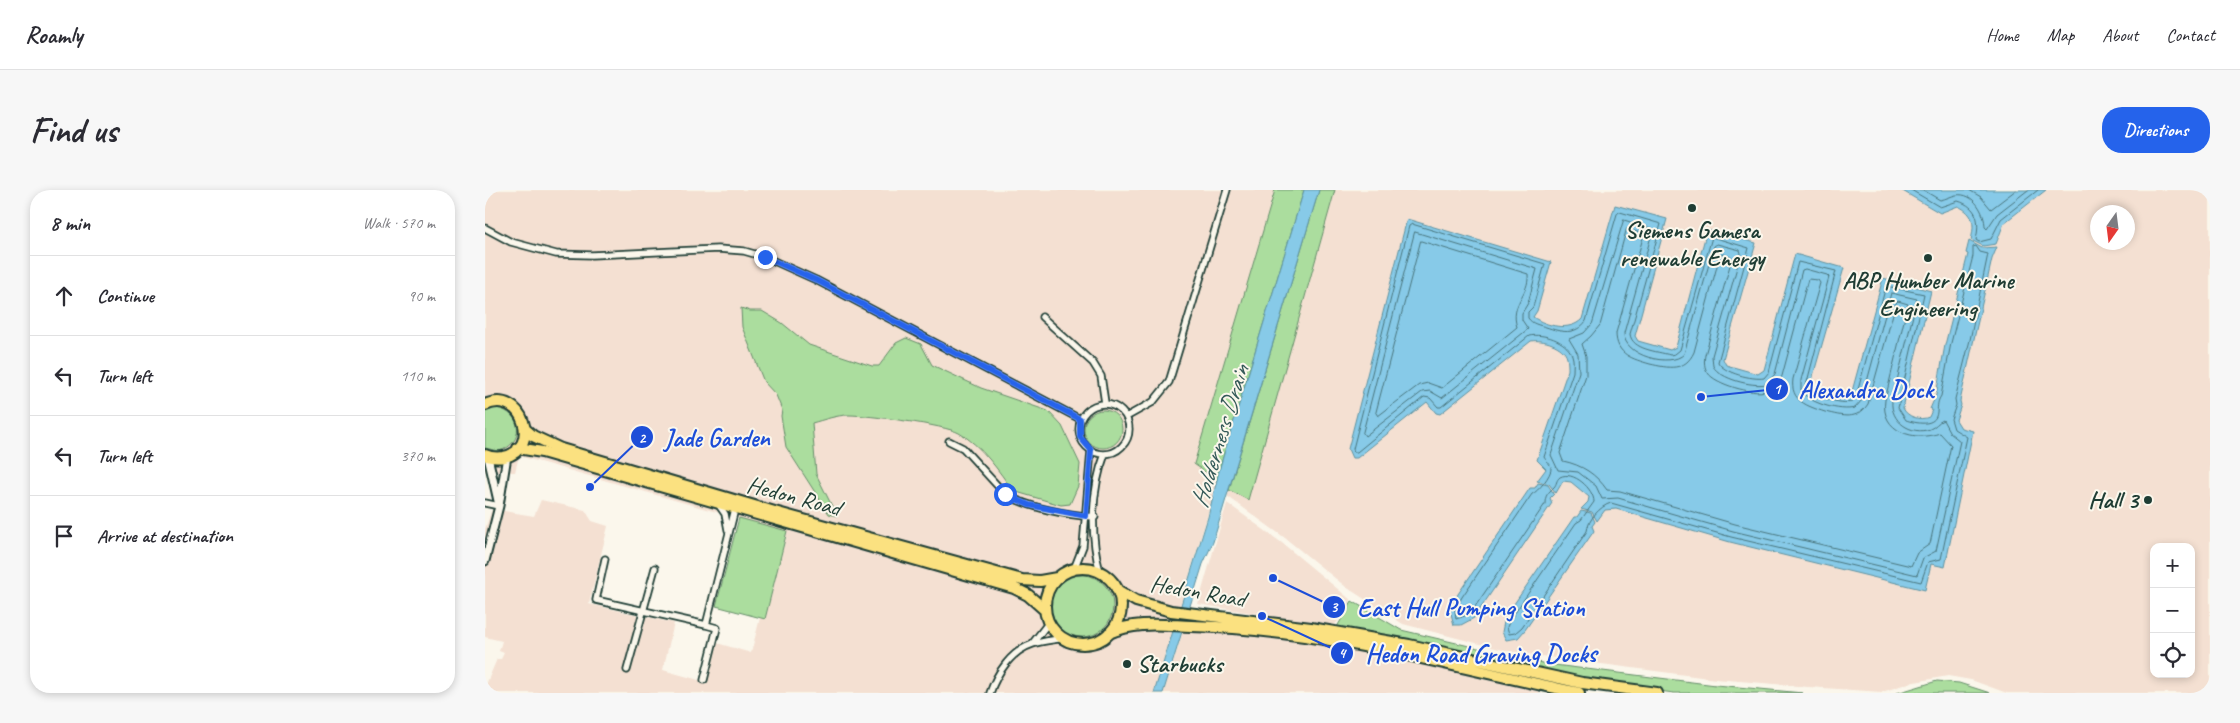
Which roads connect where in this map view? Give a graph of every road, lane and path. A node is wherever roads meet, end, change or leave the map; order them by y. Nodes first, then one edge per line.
1 (1227, 190) edge
2 (485, 228) edge
3 (1043, 317) dead end
4 (1105, 403) junction
5 (485, 405) edge
6 (1126, 417) junction
7 (1080, 419) junction
8 (525, 429) junction
9 (949, 442) dead end
10 (518, 448) junction
11 (1091, 450) junction
12 (1105, 454) junction
13 (487, 456) edge
14 (507, 456) junction
15 (485, 503) edge
16 (719, 504) junction
17 (499, 506) junction
18 (735, 509) junction
19 (1086, 516) junction
20 (1095, 517) junction
21 (729, 534) junction
22 (605, 559) dead end
23 (485, 561) edge
24 (655, 568) dead end
25 (1074, 569) junction
26 (1100, 572) junction
27 (1057, 578) junction
28 (1117, 590) junction
29 (1045, 610) junction
30 (643, 612) junction
31 (1049, 622) junction
32 (706, 625) junction
33 (1109, 633) junction
34 (1064, 638) junction
35 (1032, 644) junction
36 (627, 670) dead end
37 (704, 680) dead end
38 (990, 693) edge
39 (1579, 693) edge
40 (1657, 693) edge

1 - 6 street
2 - 7 street
3 - 4 street
4 - 6 street
4 - 7 street
5 - 8 highway
6 - 12 street
7 - 11 street
8 - 10 highway
8 - 27 highway, Hedon Road
9 - 19 street
10 - 14 highway
10 - 16 highway, Hedon Road
11 - 12 street
11 - 19 street
12 - 20 street
13 - 14 highway
13 - 17 street
14 - 17 street
15 - 17 street
16 - 18 highway, Hedon Road
16 - 21 street
17 - 23 street
18 - 21 street
18 - 29 highway, Hedon Road
19 - 20 street
19 - 25 street
20 - 26 street
21 - 32 street
22 - 30 street
24 - 30 street
25 - 26 highway
25 - 27 highway
26 - 28 highway
27 - 29 highway
28 - 33 highway
28 - 40 highway, Hedon Road
29 - 31 highway
30 - 32 street
30 - 36 street
31 - 34 highway
31 - 35 street
32 - 37 street
33 - 34 highway
33 - 39 highway, Hedon Road
34 - 35 street
35 - 38 street

